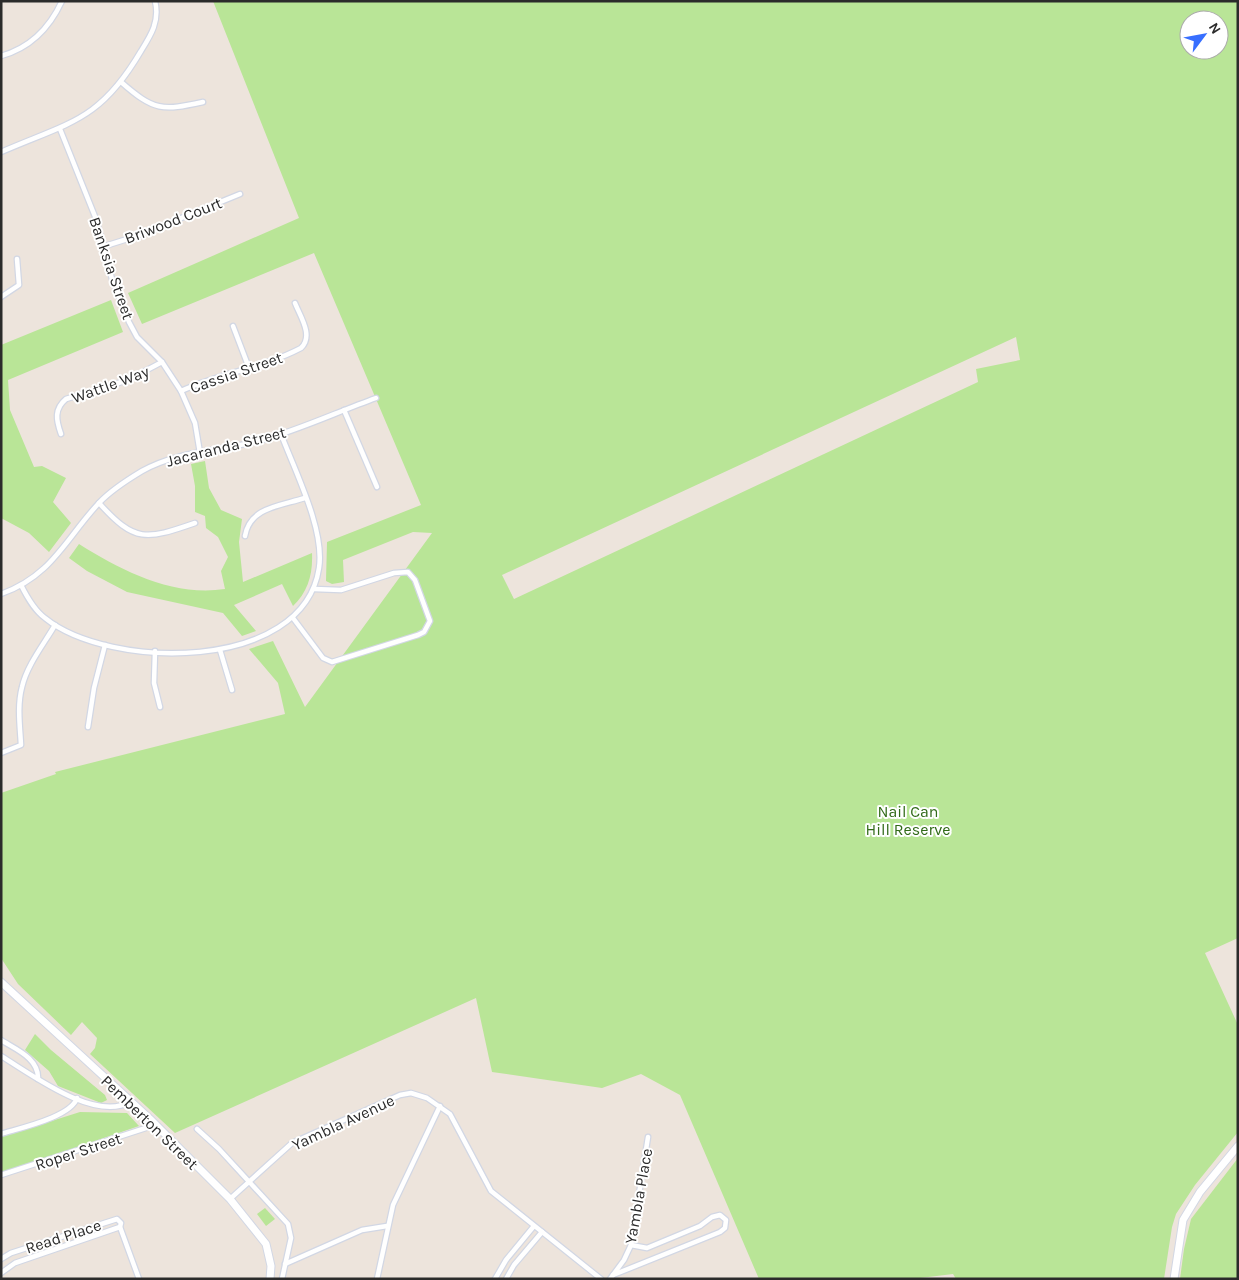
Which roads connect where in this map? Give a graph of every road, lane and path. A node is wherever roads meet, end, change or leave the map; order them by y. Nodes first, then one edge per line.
1 (62, 1) edge
2 (155, 1) edge
3 (1, 56) edge
4 (120, 82) junction
5 (203, 102) dead end
6 (60, 129) junction
7 (1, 152) edge
8 (240, 194) dead end
9 (105, 246) junction
10 (17, 259) dead end
11 (1, 296) edge
12 (295, 303) dead end
13 (233, 326) dead end
14 (162, 362) junction
15 (249, 368) junction
16 (182, 391) junction
17 (376, 398) dead end
18 (344, 410) junction
19 (61, 434) dead end
20 (281, 434) junction
21 (200, 453) junction
22 (377, 487) dead end
23 (305, 498) junction
24 (99, 503) junction
25 (195, 523) dead end
26 (245, 536) dead end
27 (21, 585) junction
28 (314, 589) junction
29 (1, 594) edge
30 (293, 618) junction
31 (56, 625) junction
32 (105, 645) junction
33 (220, 650) junction
34 (155, 651) junction
35 (232, 690) dead end
36 (160, 707) dead end
37 (88, 727) dead end
38 (1, 753) edge
39 (1, 982) edge
40 (1, 1040) edge
41 (1, 1056) edge
42 (38, 1079) junction
43 (77, 1098) junction
44 (130, 1102) junction
45 (440, 1106) junction
46 (156, 1125) junction
47 (197, 1129) dead end
48 (1, 1134) edge
49 (648, 1137) dead end
50 (1238, 1146) edge
51 (1, 1176) edge
52 (249, 1182) junction
53 (230, 1199) junction
54 (387, 1226) junction
55 (534, 1226) junction
56 (120, 1228) junction
57 (542, 1232) junction
58 (631, 1245) junction
59 (1, 1259) edge
60 (285, 1264) junction
61 (1, 1273) edge
62 (612, 1277) edge
63 (139, 1279) edge
64 (270, 1279) edge
65 (282, 1279) edge
66 (377, 1279) edge
67 (495, 1279) edge
68 (506, 1279) edge
69 (601, 1279) edge
70 (1174, 1279) edge

1 - 3 street
2 - 4 street
4 - 5 street
4 - 6 street
6 - 7 street
6 - 9 street, Banksia Street
8 - 9 street, Briwood Court
9 - 14 street, Banksia Street
10 - 11 street
12 - 15 street, Cassia Street
13 - 15 street
14 - 16 street, Banksia Street
14 - 19 street, Wattle Way
15 - 16 street, Cassia Street
16 - 21 street, Banksia Street
17 - 18 street, Jacaranda Street
18 - 20 street, Jacaranda Street
18 - 22 street
20 - 21 street, Jacaranda Street
20 - 23 street
21 - 24 street, Jacaranda Street
23 - 26 street
23 - 28 street
24 - 25 street
24 - 27 street, Jacaranda Street
27 - 29 street, Jacaranda Street
27 - 31 street
28 - 30 street
28 - 30 street
30 - 33 street
31 - 32 street
31 - 38 street
32 - 34 street
32 - 37 street
33 - 34 street
33 - 35 street
34 - 36 street
39 - 44 main road, Pemberton Street
40 - 42 street
41 - 42 street, Roper Street
42 - 43 street, Roper Street
43 - 44 street, Roper Street
43 - 48 street
44 - 46 main road, Pemberton Street
45 - 52 street, Yambla Avenue
45 - 54 street
45 - 55 street, Yambla Avenue
46 - 51 street, Roper Street
46 - 53 main road, Pemberton Street
47 - 52 street
49 - 58 street, Yambla Place
50 - 70 main road
52 - 53 street, Yambla Avenue
52 - 60 street
53 - 64 main road, Pemberton Street
54 - 60 street
54 - 66 street
55 - 57 street, Yambla Avenue
55 - 67 street
56 - 59 street, Read Place
56 - 61 street, Read Place
56 - 63 street, Read Place
57 - 68 street
57 - 69 street, Yambla Avenue
58 - 62 street, Yambla Place
58 - 62 street
60 - 65 street

